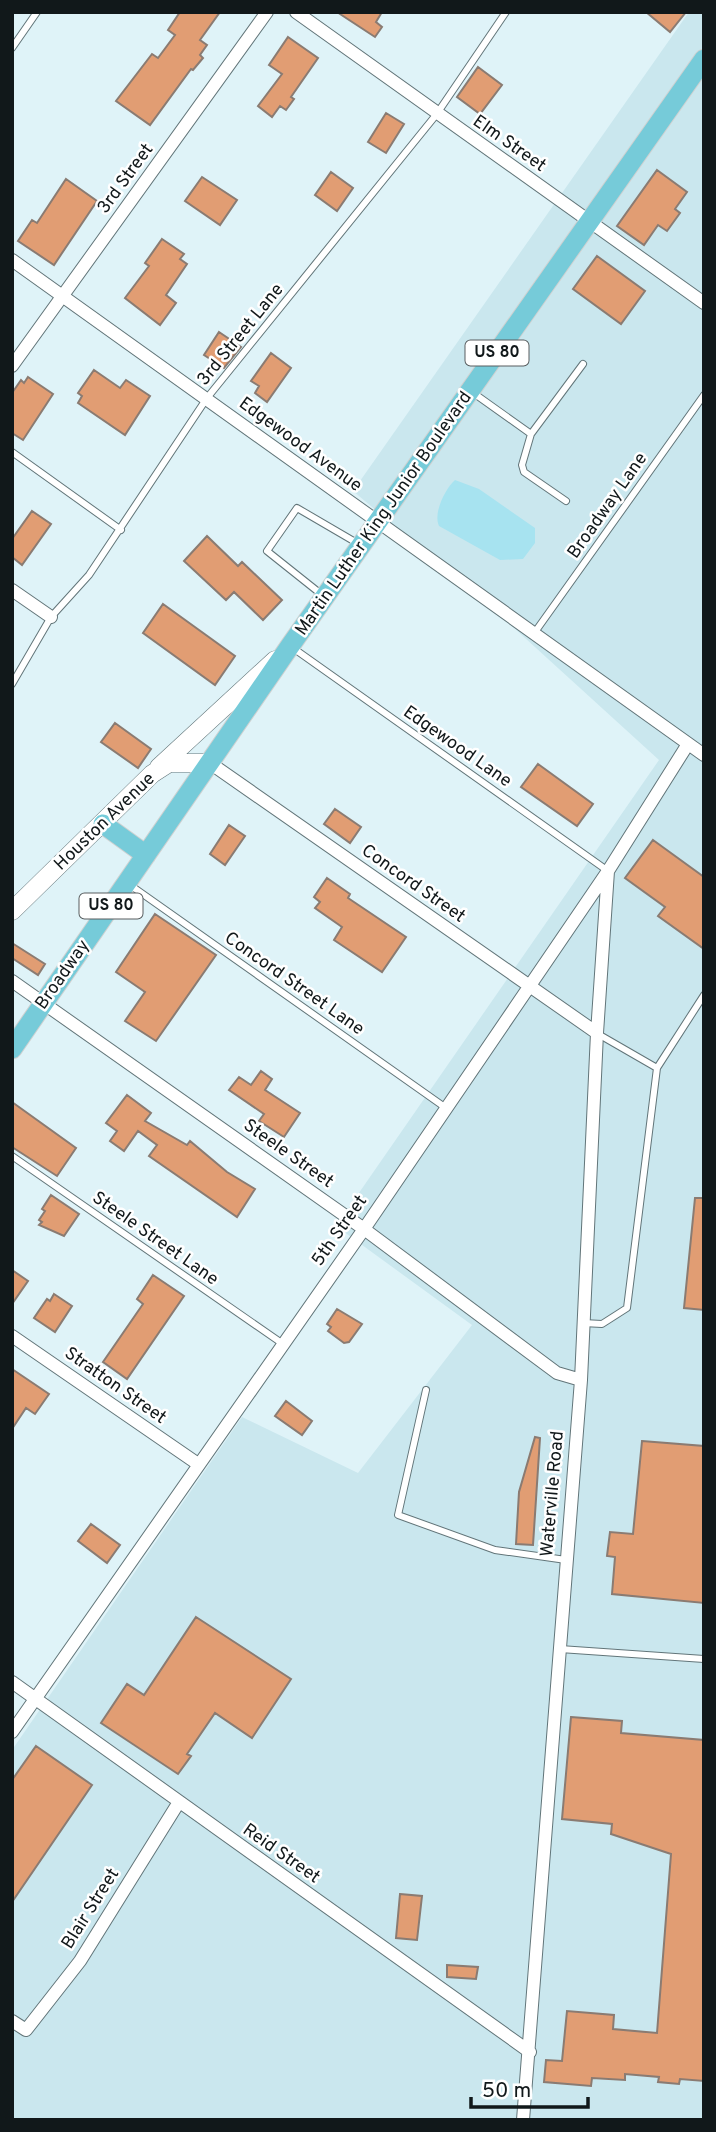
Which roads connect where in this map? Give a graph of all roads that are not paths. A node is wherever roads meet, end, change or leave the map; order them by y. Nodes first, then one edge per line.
1 (37, 12) edge
2 (267, 12) edge
3 (296, 12) edge
4 (506, 12) edge
5 (12, 48) edge
6 (704, 59) edge
7 (436, 115) junction
8 (590, 223) junction
9 (12, 260) edge
10 (63, 296) junction
11 (704, 303) edge
12 (583, 364) dead end
13 (12, 366) edge
14 (471, 391) junction
15 (704, 395) edge
16 (207, 398) junction
17 (531, 434) junction
18 (12, 452) edge
19 (566, 501) dead end
20 (380, 521) junction
21 (121, 530) junction
22 (362, 546) junction
23 (12, 590) edge
24 (325, 597) junction
25 (51, 617) junction
26 (535, 632) junction
27 (290, 646) junction
28 (12, 684) edge
29 (688, 744) junction
30 (704, 755) edge
31 (210, 763) junction
32 (152, 774) junction
33 (103, 824) junction
34 (146, 855) junction
35 (608, 871) junction
36 (127, 883) junction
37 (12, 911) edge
38 (12, 981) edge
39 (529, 985) junction
40 (704, 995) edge
41 (44, 1002) junction
42 (597, 1033) junction
43 (12, 1049) edge
44 (657, 1069) junction
45 (446, 1108) junction
46 (12, 1156) edge
47 (364, 1229) junction
48 (583, 1322) junction
49 (12, 1336) edge
50 (283, 1344) junction
51 (581, 1380) junction
52 (426, 1390) dead end
53 (198, 1464) junction
54 (566, 1560) junction
55 (558, 1649) junction
56 (704, 1659) edge
57 (12, 1682) edge
58 (36, 1698) junction
59 (12, 1732) edge
60 (178, 1801) junction
61 (12, 2022) edge
62 (530, 2052) junction
63 (523, 2120) edge

1 - 5 lane
2 - 10 street, 3rd Street
3 - 7 street, Elm Street
4 - 7 lane, 3rd Street Lane
6 - 8 main road, Martin Luther King Junior Boulevard / US 80
7 - 8 street, Elm Street
7 - 16 lane, 3rd Street Lane
8 - 11 street, Elm Street
8 - 14 main road, Martin Luther King Junior Boulevard / US 80
9 - 10 street, Edgewood Avenue
10 - 13 street, 3rd Street
10 - 16 street, Edgewood Avenue
12 - 17 lane
14 - 17 lane
14 - 20 main road, Martin Luther King Junior Boulevard / US 80
15 - 26 lane, Broadway Lane
16 - 20 street, Edgewood Avenue
16 - 21 lane, 3rd Street Lane
17 - 19 lane
18 - 21 lane
20 - 22 main road, Martin Luther King Junior Boulevard / US 80
20 - 26 street, Edgewood Avenue
21 - 25 lane, 3rd Street Lane
22 - 24 main road, Martin Luther King Junior Boulevard / US 80
22 - 24 lane
23 - 25 street
24 - 27 main road, Martin Luther King Junior Boulevard / US 80
25 - 28 lane, 3rd Street Lane
26 - 29 street, Edgewood Avenue
27 - 31 main road, Martin Luther King Junior Boulevard / US 80
27 - 32 street
27 - 35 lane, Edgewood Lane
29 - 30 street, Edgewood Avenue
29 - 35 street, 5th Street
31 - 32 street, Houston Avenue
31 - 34 main road, Broadway / US 80
31 - 39 street, Concord Street
32 - 33 street, Houston Avenue
33 - 34 main road
33 - 37 street, Houston Avenue
34 - 36 main road, Broadway / US 80
35 - 39 street, 5th Street
35 - 42 street, Waterville Road
36 - 41 main road, Broadway / US 80
36 - 45 lane, Concord Street Lane
38 - 41 street, Steele Street
39 - 42 street, Concord Street
39 - 45 street, 5th Street
40 - 44 lane
41 - 43 main road, Broadway / US 80
41 - 47 street, Steele Street
42 - 44 lane
42 - 48 street, Waterville Road
44 - 48 lane
45 - 47 street, 5th Street
46 - 50 lane, Steele Street Lane
47 - 50 street, 5th Street
47 - 51 street, Steele Street
48 - 51 street, Waterville Road
49 - 53 street, Stratton Street
50 - 53 street, 5th Street
51 - 54 street, Waterville Road
52 - 54 lane
53 - 58 street, 5th Street
54 - 55 street, Waterville Road
55 - 56 lane
55 - 62 street, Waterville Road
57 - 58 street, Reid Street
58 - 59 street, 5th Street
58 - 60 street, Reid Street
60 - 61 street, Blair Street
60 - 62 street, Reid Street
62 - 63 street, Waterville Road

